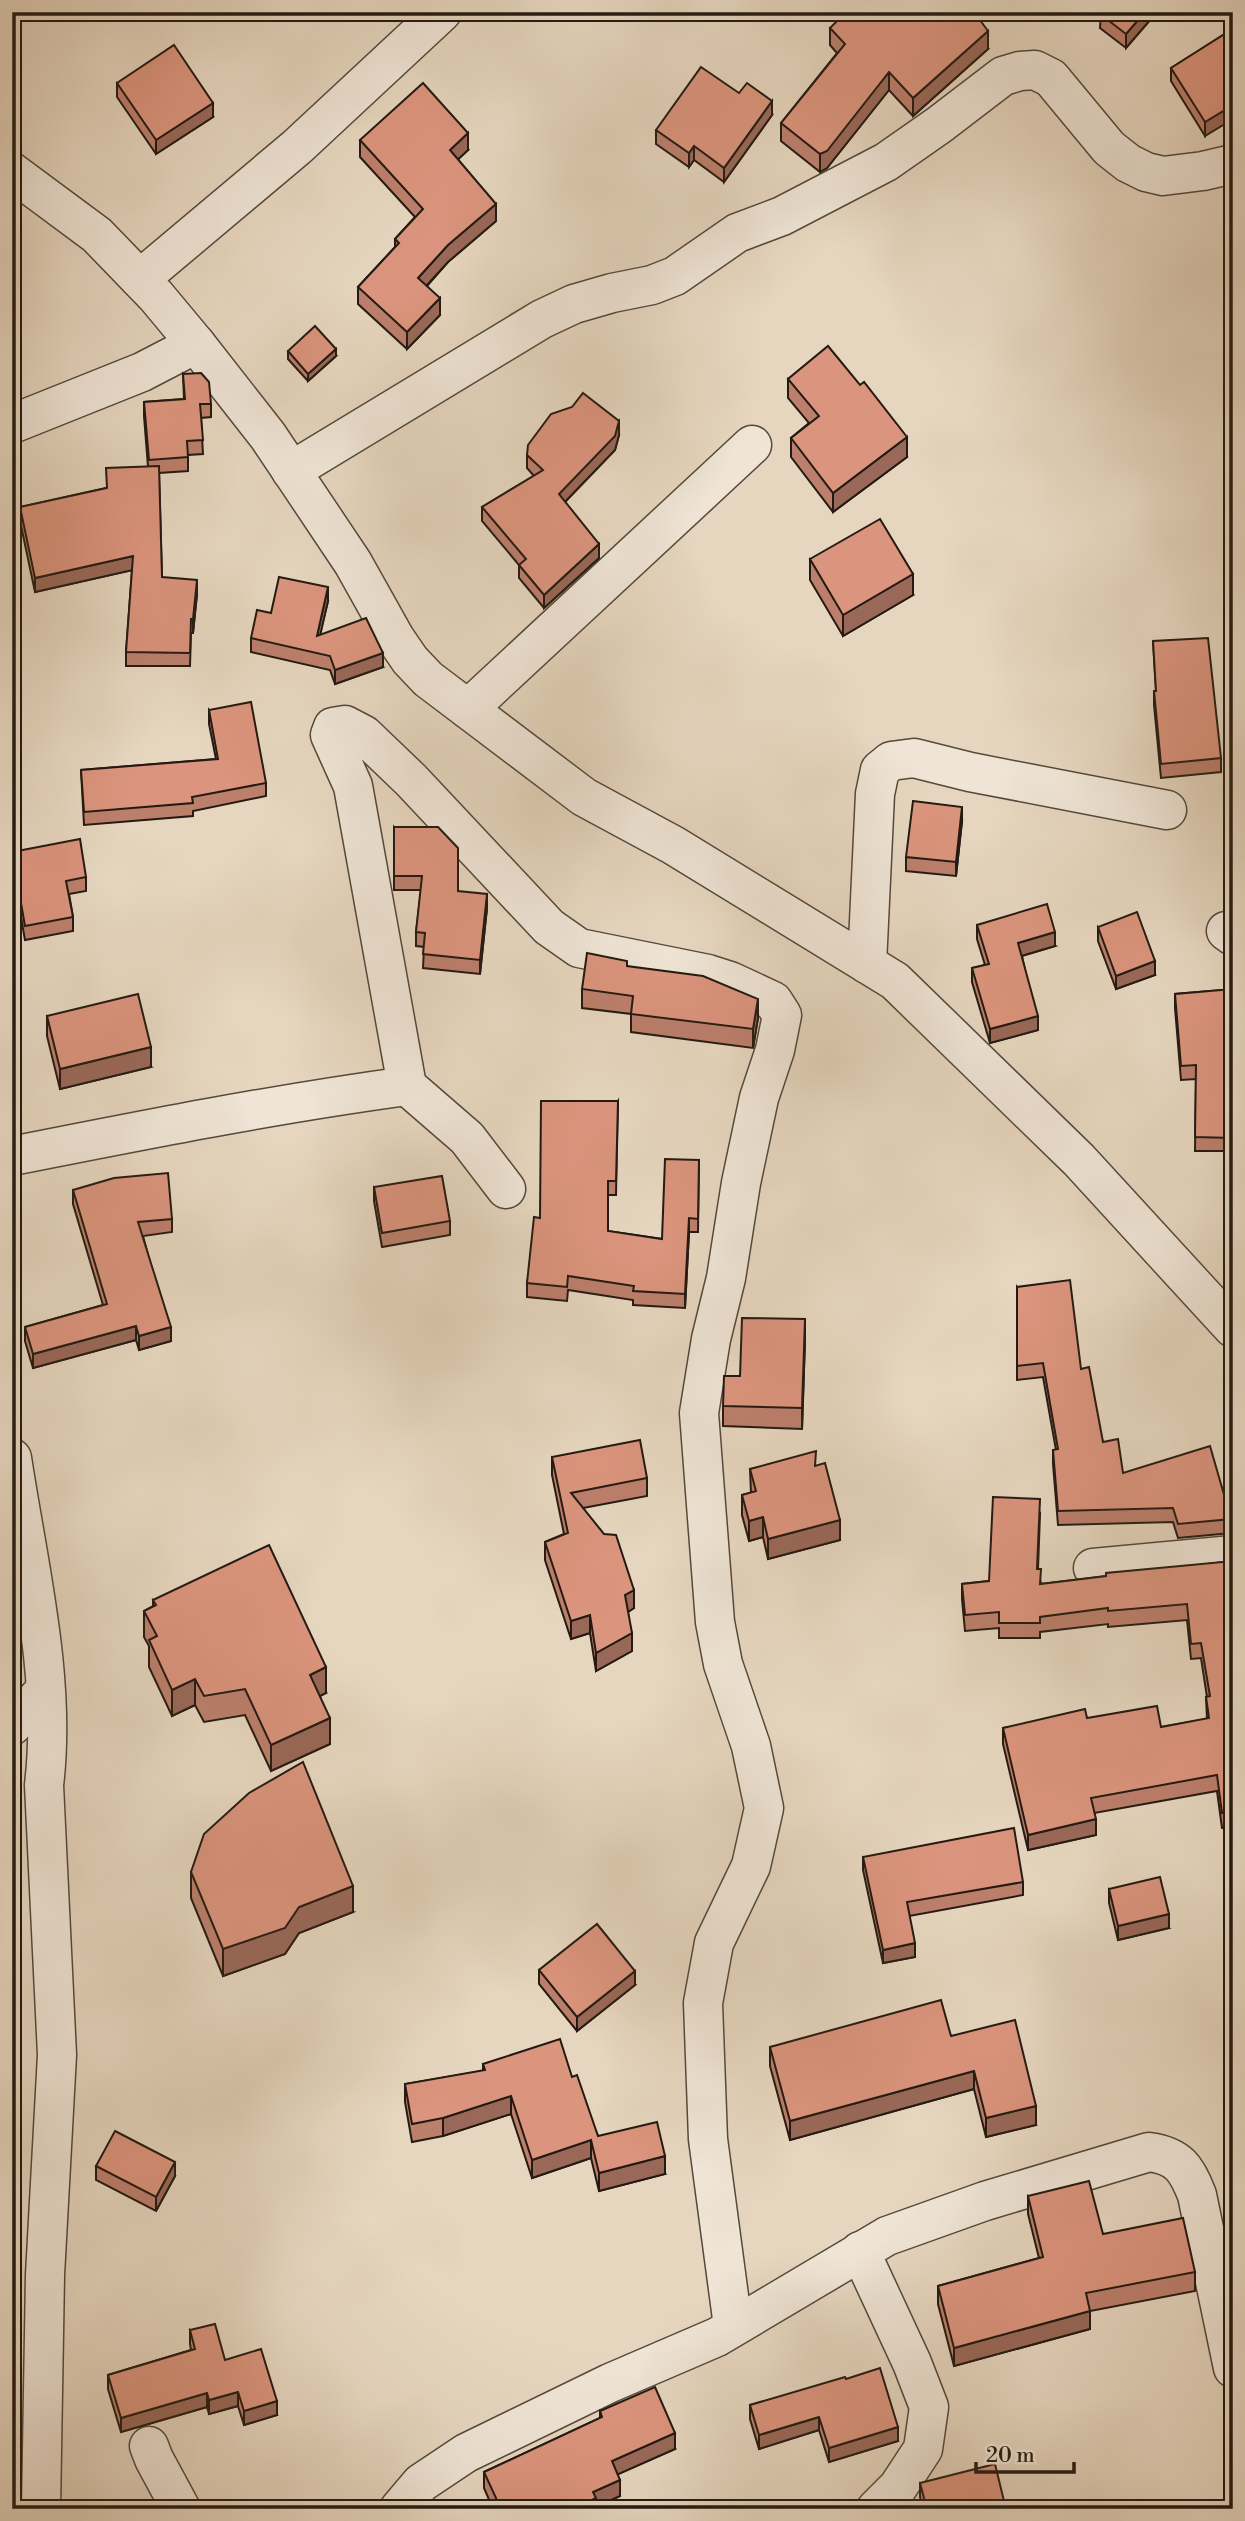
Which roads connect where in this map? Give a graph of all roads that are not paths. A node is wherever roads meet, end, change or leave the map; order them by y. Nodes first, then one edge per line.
1 (442, 12) edge
2 (1233, 164) edge
3 (12, 172) edge
4 (139, 279) junction
5 (196, 344) junction
6 (12, 424) edge
7 (752, 444) dead end
8 (291, 471) junction
9 (468, 709) junction
10 (1167, 810) dead end
11 (867, 964) junction
12 (407, 1086) junction
13 (12, 1156) edge
14 (506, 1189) dead end
15 (1233, 1328) edge
16 (12, 1458) edge
17 (1233, 1555) edge
18 (1093, 1569) dead end
19 (45, 1690) junction
20 (12, 1727) edge
21 (860, 2251) junction
22 (733, 2326) junction
23 (1233, 2368) edge
24 (149, 2446) dead end
25 (41, 2509) edge
26 (181, 2509) edge
27 (399, 2509) edge
28 (876, 2509) edge

1 - 4 street
2 - 8 street
3 - 4 street
4 - 5 street
5 - 6 street
5 - 8 street
7 - 9 street
8 - 9 street
9 - 11 street
10 - 11 street
11 - 15 street
12 - 13 street
12 - 14 street
12 - 22 street
16 - 19 street
17 - 18 street
19 - 20 street
19 - 25 street
21 - 22 street
21 - 23 street
21 - 28 street
22 - 27 street
24 - 26 street

